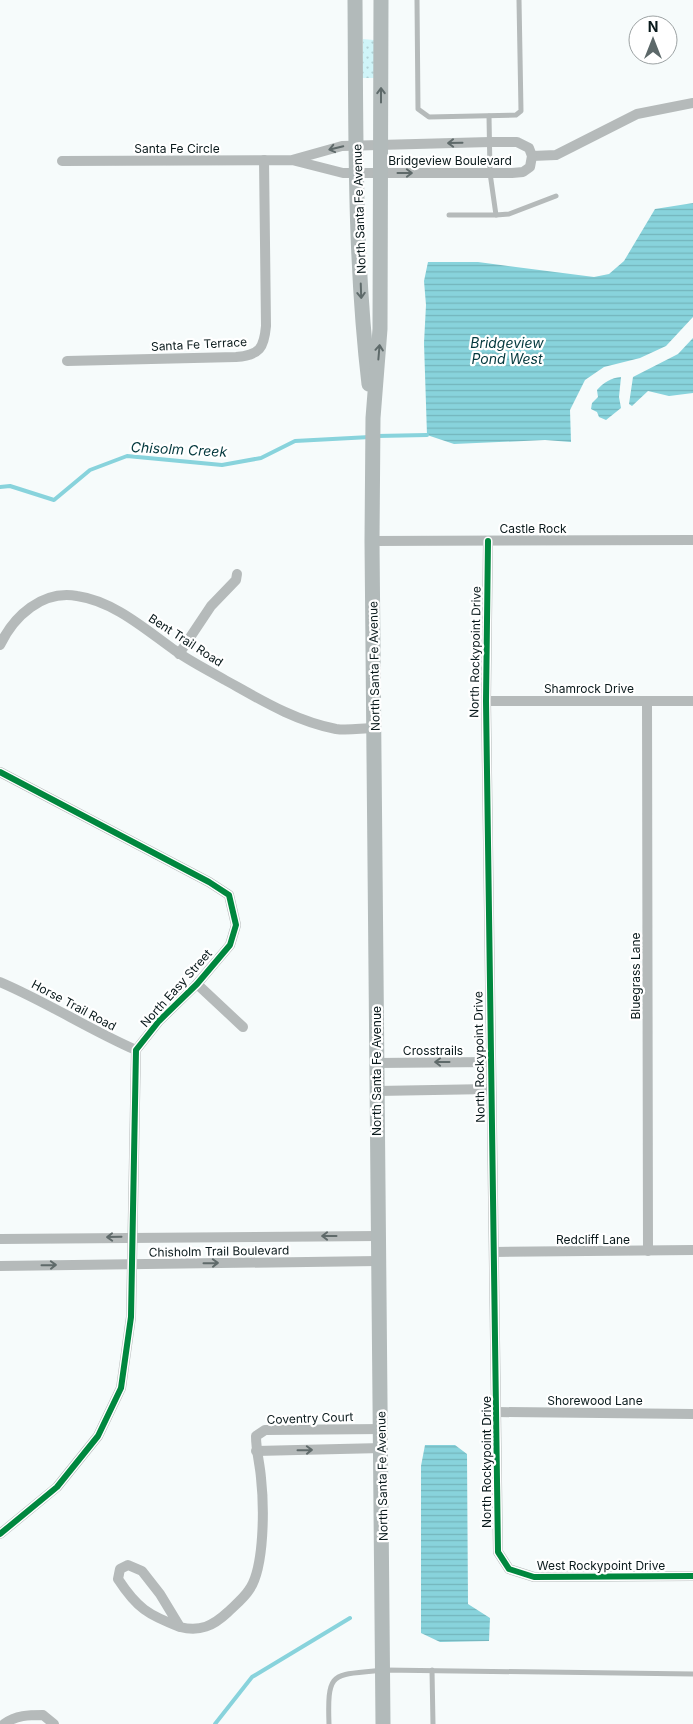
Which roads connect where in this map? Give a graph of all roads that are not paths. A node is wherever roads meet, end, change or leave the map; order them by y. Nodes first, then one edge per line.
1 (355, 0) edge
2 (381, 0) edge
3 (417, 0) edge
4 (519, 0) edge
5 (693, 103) edge
6 (489, 116) junction
7 (490, 142) junction
8 (381, 144) junction
9 (356, 145) junction
10 (532, 156) junction
11 (264, 160) junction
12 (292, 160) junction
13 (62, 161) dead end
14 (357, 173) junction
15 (381, 173) junction
16 (490, 173) junction
17 (556, 196) dead end
18 (448, 215) dead end
19 (496, 215) junction
20 (67, 361) dead end
21 (373, 418) junction
22 (693, 540) edge
23 (372, 541) junction
24 (488, 541) junction
25 (237, 574) dead end
26 (0, 645) edge
27 (179, 654) junction
28 (693, 700) edge
29 (486, 701) junction
30 (647, 701) junction
31 (374, 728) junction
32 (0, 772) edge
33 (0, 982) edge
34 (197, 984) junction
35 (243, 1027) dead end
36 (136, 1050) junction
37 (491, 1062) junction
38 (376, 1063) junction
39 (490, 1090) junction
40 (376, 1091) junction
41 (378, 1236) junction
42 (132, 1237) junction
43 (0, 1239) edge
44 (693, 1250) edge
45 (648, 1251) junction
46 (494, 1252) junction
47 (378, 1261) junction
48 (132, 1264) junction
49 (0, 1266) edge
50 (497, 1412) junction
51 (693, 1414) edge
52 (382, 1429) junction
53 (382, 1448) junction
54 (256, 1451) junction
55 (0, 1534) edge
56 (509, 1569) joint
57 (693, 1576) edge
58 (180, 1627) junction
59 (384, 1670) junction
60 (432, 1670) junction
61 (693, 1674) edge
62 (4, 1724) edge
63 (54, 1724) edge
64 (328, 1724) edge
65 (383, 1724) edge
66 (433, 1724) edge

1 - 9 main road, North Santa Fe Avenue
8 -> 2 main road, North Santa Fe Avenue
3 - 6 lane
4 - 6 lane
5 - 10 street
6 - 7 lane
7 -> 8 street, Bridgeview Boulevard
7 - 10 street, Bridgeview Boulevard
7 - 16 lane
8 - 9 street, Santa Fe Circle
8 - 15 main road, North Santa Fe Avenue
9 -> 12 street, Santa Fe Circle
9 - 14 main road, North Santa Fe Avenue
10 - 16 street, Bridgeview Boulevard
11 - 12 street, Santa Fe Circle
11 - 13 street, Santa Fe Circle
11 - 20 street, Santa Fe Terrace
12 - 14 street, Santa Fe Circle
14 - 15 street, Bridgeview Boulevard
14 -> 21 main road, North Santa Fe Avenue
15 -> 16 street, Bridgeview Boulevard
21 -> 15 main road, North Santa Fe Avenue
16 - 19 lane
17 - 19 lane
18 - 19 lane
21 - 23 main road, North Santa Fe Avenue
22 - 24 street, Castle Rock
23 - 24 street, Castle Rock
23 - 31 main road, North Santa Fe Avenue
24 - 29 street, North Rockypoint Drive
25 - 27 street
26 - 27 street, Bent Trail Road
27 - 31 street, Bent Trail Road
28 - 30 street, Shamrock Drive
29 - 30 street, Shamrock Drive
29 - 37 street, North Rockypoint Drive
30 - 45 street, Bluegrass Lane
31 - 38 main road, North Santa Fe Avenue
32 - 34 street, North Easy Street
33 - 36 street, Horse Trail Road
34 - 35 street
34 - 36 street, North Easy Street
36 - 42 street
37 -> 38 street, Crosstrails
37 - 39 street, North Rockypoint Drive
38 - 40 main road, North Santa Fe Avenue
39 - 40 street
39 - 46 street, North Rockypoint Drive
40 - 41 main road, North Santa Fe Avenue
41 -> 42 street, Chisholm Trail Boulevard
41 - 47 main road, North Santa Fe Avenue
42 -> 43 street, Chisholm Trail Boulevard
42 - 48 street
44 - 45 street, Redcliff Lane
45 - 46 street, Redcliff Lane
46 - 50 street, North Rockypoint Drive
48 -> 47 street, Chisholm Trail Boulevard
47 - 52 main road, North Santa Fe Avenue
49 -> 48 street, Chisholm Trail Boulevard
48 - 55 street
50 - 51 street, Shorewood Lane
50 - 56 street, North Rockypoint Drive
52 - 53 main road, North Santa Fe Avenue
52 - 54 street, Coventry Court
54 -> 53 street
53 - 59 main road, North Santa Fe Avenue
54 - 58 street
56 - 57 street, West Rockypoint Drive
58 - 58 street
59 - 60 lane
59 - 64 lane
59 - 65 main road, North Santa Fe Avenue
60 - 61 lane
60 - 66 lane
62 - 63 street

